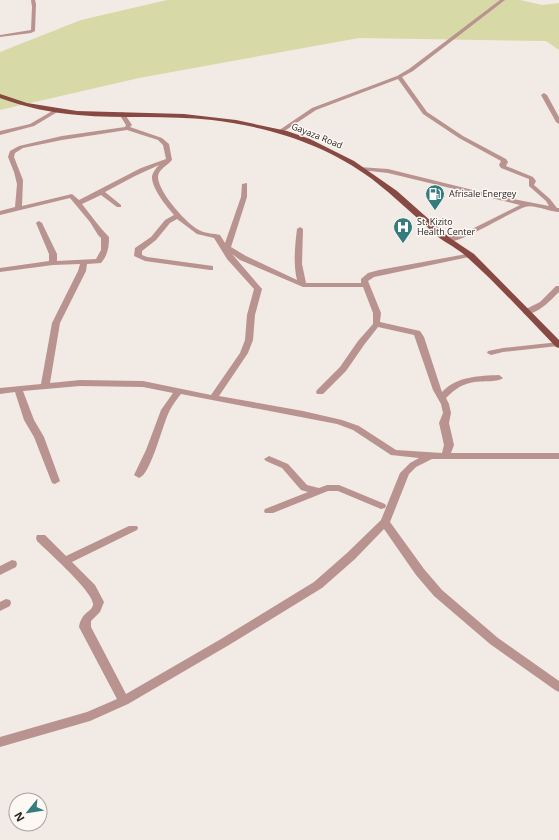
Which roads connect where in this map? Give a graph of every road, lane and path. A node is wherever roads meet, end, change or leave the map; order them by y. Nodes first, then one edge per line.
1 (33, 0) edge
2 (503, 0) edge
3 (0, 36) edge
4 (399, 77) junction
5 (544, 95) dead end
6 (0, 96) edge
7 (56, 111) junction
8 (122, 114) junction
9 (559, 122) edge
10 (127, 128) junction
11 (281, 131) junction
12 (0, 133) edge
13 (167, 161) junction
14 (361, 168) junction
15 (245, 184) dead end
16 (102, 193) junction
17 (78, 202) junction
18 (526, 204) junction
19 (119, 206) dead end
20 (19, 208) junction
21 (557, 209) edge
22 (0, 213) edge
23 (179, 216) junction
24 (39, 223) dead end
25 (300, 229) dead end
26 (448, 240) junction
27 (225, 247) junction
28 (469, 255) junction
29 (84, 262) junction
30 (53, 264) junction
31 (210, 268) dead end
32 (0, 270) edge
33 (303, 285) junction
34 (366, 285) junction
35 (559, 288) edge
36 (527, 312) junction
37 (377, 324) junction
38 (559, 345) edge
39 (491, 353) dead end
40 (499, 378) dead end
41 (45, 386) junction
42 (18, 389) junction
43 (0, 391) edge
44 (179, 391) junction
45 (320, 392) dead end
46 (442, 397) junction
47 (213, 398) junction
48 (430, 456) junction
49 (446, 456) junction
50 (559, 456) edge
51 (269, 459) dead end
52 (138, 475) dead end
53 (55, 481) dead end
54 (320, 491) junction
55 (381, 506) dead end
56 (269, 511) dead end
57 (385, 522) junction
58 (132, 528) dead end
59 (42, 538) dead end
60 (65, 561) junction
61 (12, 564) dead end
62 (0, 571) edge
63 (559, 687) edge
64 (124, 701) junction
65 (0, 742) edge

1 - 3 street
2 - 4 street
4 - 11 street
4 - 21 street
5 - 9 street
6 - 7 main road, Gayaza Road
7 - 8 main road, Gayaza Road
7 - 12 street
8 - 10 street
8 - 11 main road, Gayaza Road
10 - 13 street
10 - 20 street
11 - 14 main road, Gayaza Road
13 - 16 street
13 - 23 street
14 - 18 street
14 - 26 main road, Gayaza Road
15 - 27 street
16 - 17 street
16 - 19 street
17 - 20 street
17 - 29 street
18 - 21 street
18 - 26 street
20 - 22 street
23 - 27 street
23 - 31 street
24 - 30 street
25 - 33 street
26 - 28 main road, Gayaza Road
27 - 33 street
27 - 47 street
28 - 34 street
28 - 36 main road, Gayaza Road
29 - 30 street
29 - 41 street
30 - 32 street
33 - 34 street
34 - 37 street
35 - 36 street
36 - 38 main road, Gayaza Road
37 - 45 street
37 - 46 street
38 - 39 street
40 - 46 street
41 - 42 street
41 - 44 street
42 - 43 street
42 - 53 street
44 - 47 street
44 - 52 street
46 - 49 street
47 - 48 street
48 - 49 street
48 - 57 street
49 - 50 street
51 - 54 street
54 - 55 street
54 - 56 street
57 - 63 street
57 - 64 street
58 - 60 street
59 - 60 street
60 - 64 street
61 - 62 street
64 - 65 street

